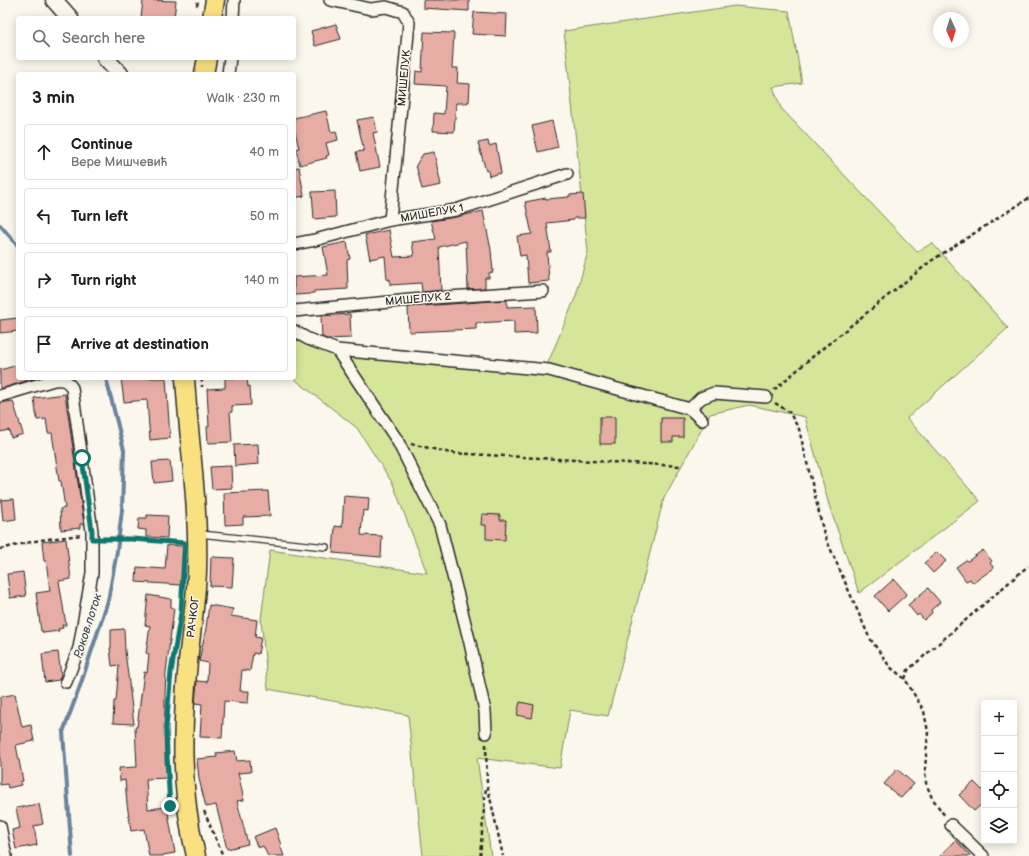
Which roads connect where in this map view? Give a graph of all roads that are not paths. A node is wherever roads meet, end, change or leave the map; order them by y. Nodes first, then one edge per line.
1 (54, 0) edge
2 (215, 0) edge
3 (234, 0) edge
4 (330, 0) edge
5 (68, 16) edge
6 (212, 16) edge
7 (233, 16) edge
8 (108, 60) edge
9 (207, 60) edge
10 (230, 60) edge
11 (118, 72) edge
12 (204, 72) edge
13 (228, 72) edge
14 (567, 174) dead end
15 (390, 220) junction
16 (296, 244) edge
17 (543, 291) dead end
18 (296, 311) edge
19 (296, 332) edge
20 (337, 350) junction
21 (54, 380) edge
22 (64, 380) edge
23 (185, 380) edge
24 (0, 396) edge
25 (766, 397) road end
26 (690, 409) junction
27 (702, 420) dead end
28 (192, 540) junction
29 (326, 547) dead end
30 (66, 682) dead end
31 (486, 733) road end
32 (951, 825) road end
33 (0, 826) edge
34 (6, 856) edge
35 (196, 856) edge
36 (983, 856) edge

1 - 5 street
2 - 6 main road
3 - 7 street
4 - 15 street, МИШЕЛУК
8 - 11 street
9 - 12 main road
10 - 13 street
14 - 15 street, МИШЕЛУК 1
15 - 16 street, МИШЕЛУК 1
17 - 18 street, МИШЕЛУК 2
19 - 20 street
20 - 26 street
20 - 31 street
21 - 24 street
22 - 30 street
23 - 28 main road, РАЧКОГ
25 - 26 street
26 - 27 street
28 - 29 lane
28 - 35 main road, РАЧКОГ
32 - 36 street
33 - 34 street

